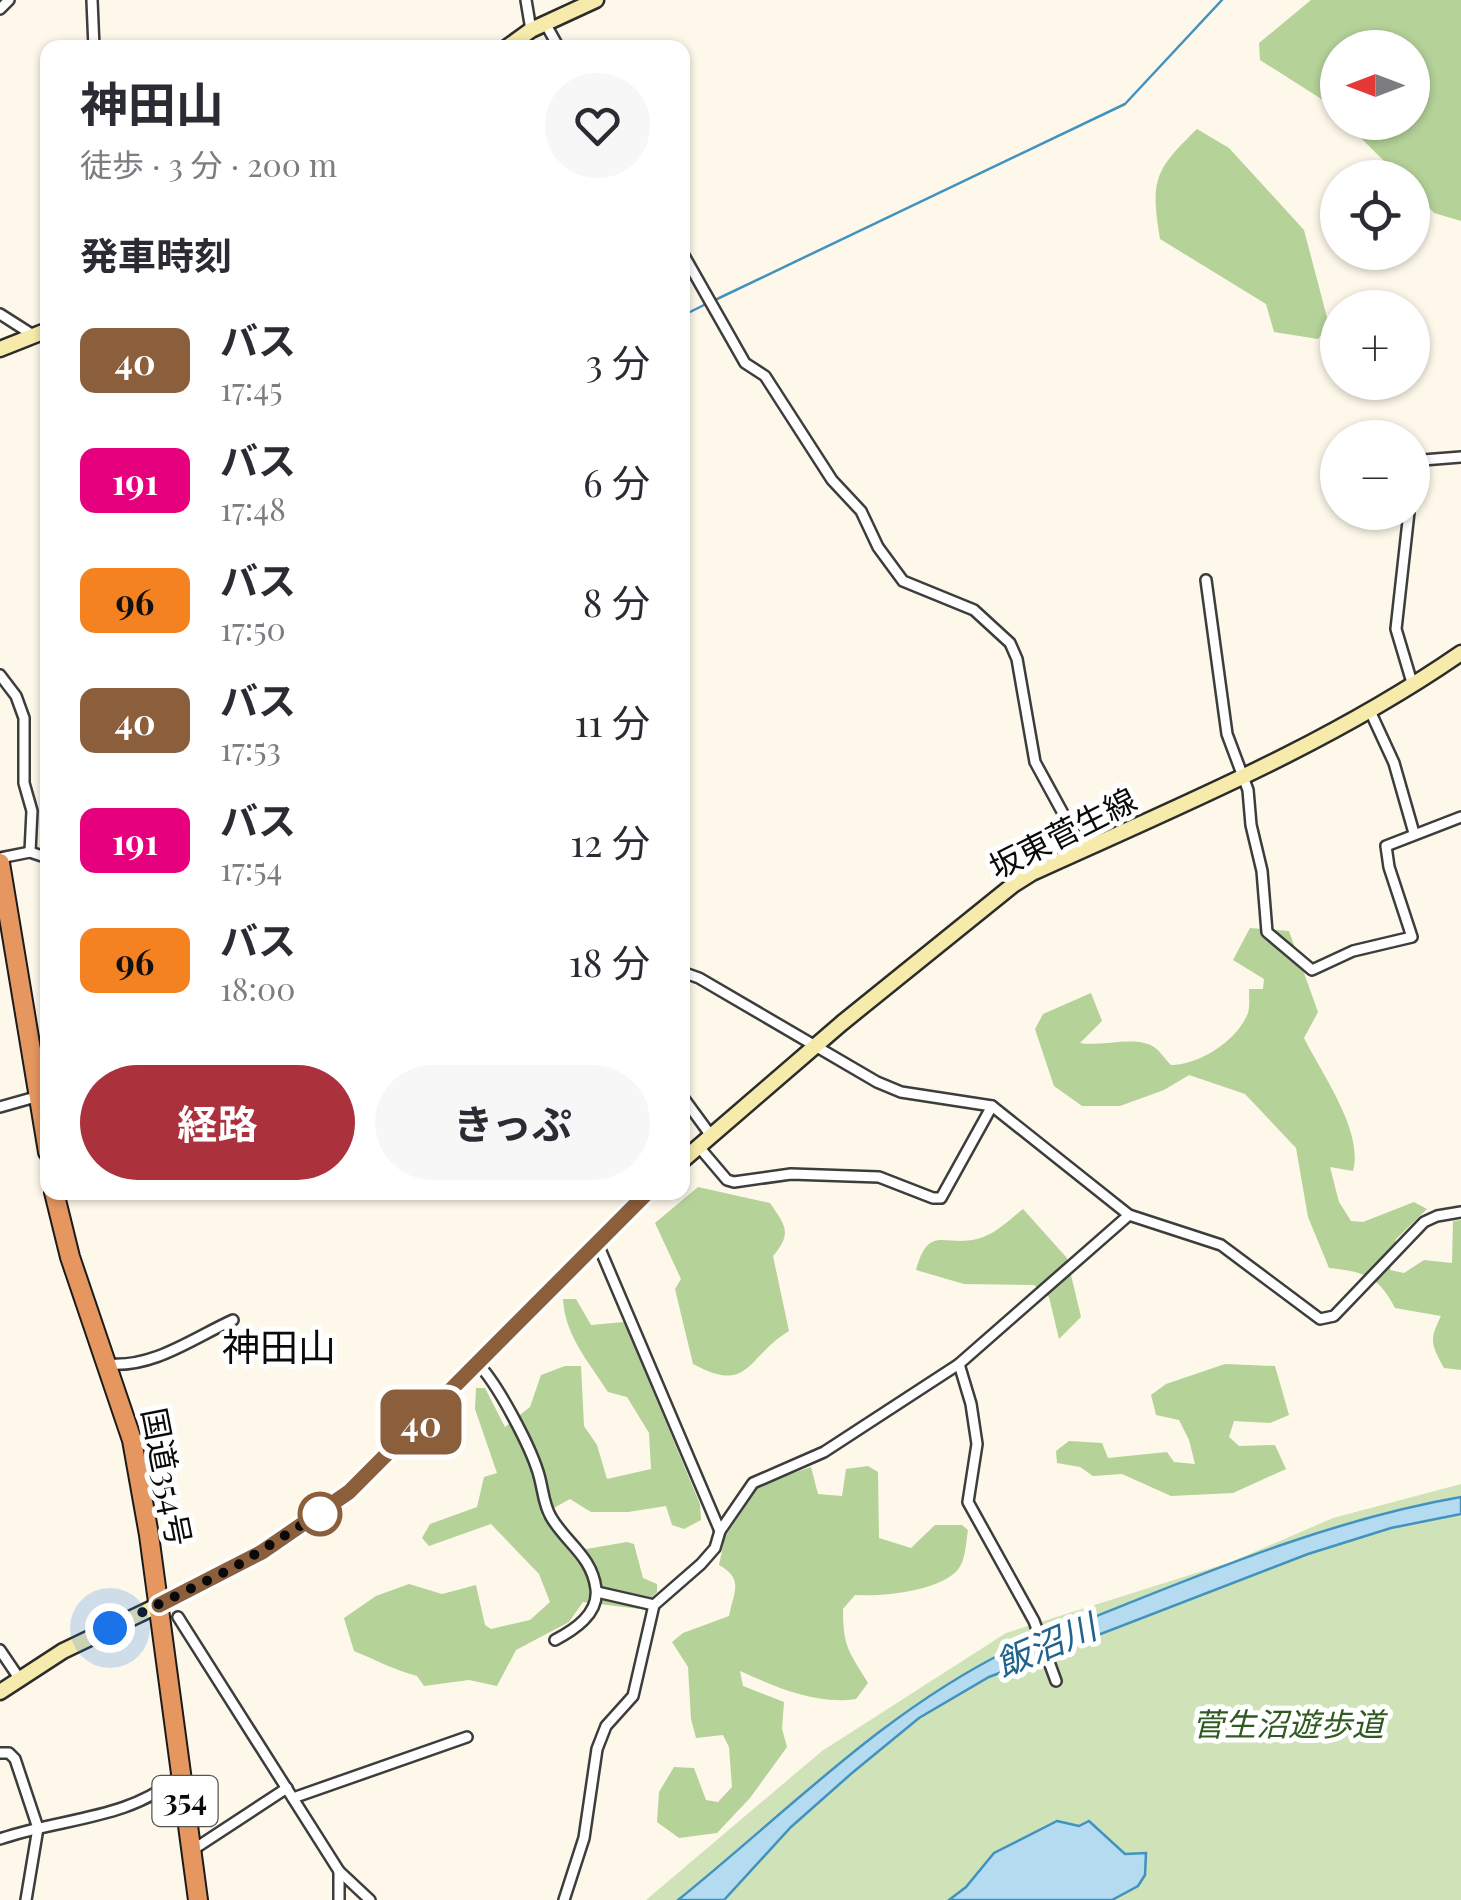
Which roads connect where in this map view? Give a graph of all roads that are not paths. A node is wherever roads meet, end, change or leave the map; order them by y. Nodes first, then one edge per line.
1 (10, 0) edge
2 (92, 0) edge
3 (526, 0) edge
4 (596, 0) edge
5 (0, 9) edge
6 (538, 27) junction
7 (94, 40) edge
8 (518, 40) edge
9 (551, 40) edge
10 (690, 266) edge
11 (0, 314) edge
12 (40, 333) edge
13 (0, 349) edge
14 (1461, 458) edge
15 (1430, 460) edge
16 (1408, 530) edge
17 (1206, 580) dead end
18 (1461, 652) edge
19 (0, 674) edge
20 (1413, 686) junction
21 (1370, 711) junction
22 (1243, 776) junction
23 (1461, 818) edge
24 (1414, 833) junction
25 (1083, 850) junction
26 (30, 852) junction
27 (40, 855) edge
28 (0, 861) edge
29 (690, 975) edge
30 (817, 1047) junction
31 (38, 1096) junction
32 (992, 1106) junction
33 (0, 1107) edge
34 (40, 1107) edge
35 (690, 1107) edge
36 (712, 1137) junction
37 (699, 1147) junction
38 (690, 1154) edge
39 (56, 1200) edge
40 (640, 1200) edge
41 (1461, 1212) edge
42 (1130, 1215) junction
43 (597, 1242) junction
44 (233, 1320) dead end
45 (108, 1364) junction
46 (478, 1364) junction
47 (958, 1364) junction
48 (720, 1530) junction
49 (597, 1592) junction
50 (159, 1605) junction
51 (654, 1606) junction
52 (178, 1617) dead end
53 (555, 1640) dead end
54 (0, 1650) edge
55 (20, 1678) junction
56 (1055, 1679) dead end
57 (0, 1692) edge
58 (467, 1737) dead end
59 (0, 1753) edge
60 (182, 1774) junction
61 (290, 1793) junction
62 (38, 1828) junction
63 (0, 1839) edge
64 (192, 1851) junction
65 (339, 1871) junction
66 (26, 1900) edge
67 (198, 1900) edge
68 (339, 1900) edge
69 (370, 1900) edge
70 (564, 1900) edge

1 - 5 street
2 - 7 street
3 - 6 street
4 - 6 main road
6 - 8 main road
6 - 9 street
10 - 25 street
11 - 12 street
12 - 13 main road
14 - 15 street
16 - 20 street
17 - 22 street
18 - 20 main road, 坂東菅生線
19 - 26 street
20 - 21 main road, 坂東菅生線
21 - 22 main road, 坂東菅生線
21 - 24 street
22 - 24 street
22 - 25 main road, 坂東菅生線
23 - 24 street
25 - 30 main road, 坂東菅生線
26 - 27 street
26 - 28 street
28 - 31 highway
29 - 30 street
30 - 32 street
30 - 36 main road, 坂東菅生線
31 - 33 street
31 - 34 highway
32 - 37 street
32 - 42 street
35 - 36 street
36 - 37 main road, 坂東菅生線
37 - 38 main road, 坂東菅生線
39 - 45 highway, 国道354号 / 354
40 - 43 main road
41 - 42 street
42 - 47 street
43 - 46 main road
43 - 48 street
44 - 45 street
45 - 50 highway, 国道354号 / 354
46 - 49 street
46 - 50 main road
47 - 48 street
47 - 56 street
48 - 51 street
49 - 51 street
49 - 53 street
50 - 55 main road
50 - 60 highway, 国道354号 / 354
51 - 70 street
52 - 61 street
54 - 55 street
55 - 57 main road
58 - 61 street
59 - 62 street
60 - 62 street
60 - 64 highway, 国道354号 / 354
61 - 64 street
61 - 65 street
62 - 63 street
62 - 66 street
64 - 67 highway, 国道354号 / 354
65 - 68 street
65 - 69 street

